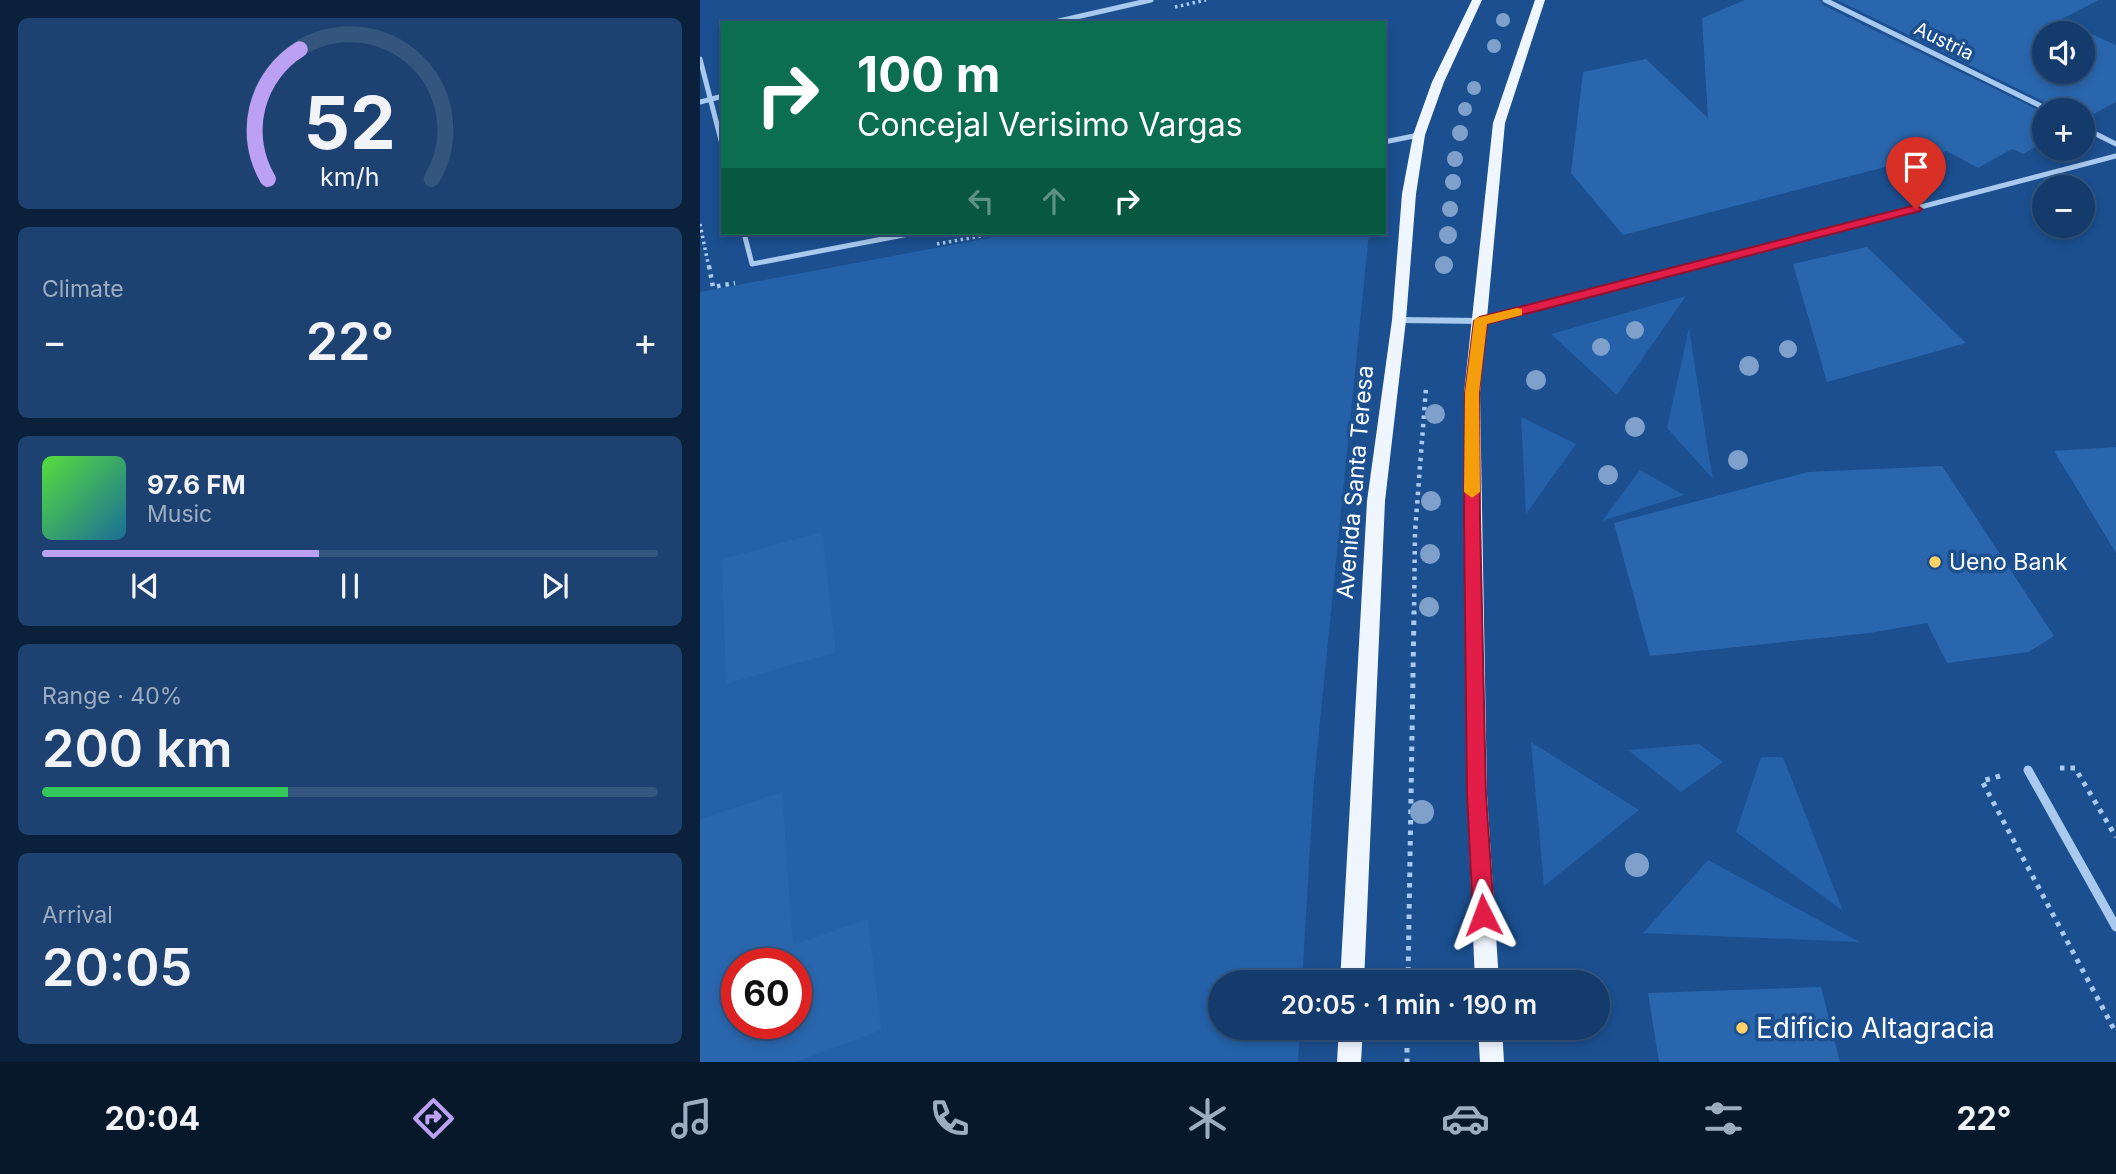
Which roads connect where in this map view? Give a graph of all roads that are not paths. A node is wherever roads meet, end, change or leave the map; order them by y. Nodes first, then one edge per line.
1 (1151, 0) edge
2 (1477, 0) edge
3 (1540, 0) edge
4 (1825, 0) edge
5 (1059, 21) edge
6 (700, 59) edge
7 (721, 96) edge
8 (710, 99) junction
9 (700, 102) edge
10 (2032, 102) edge
11 (2095, 134) edge
12 (1419, 135) junction
13 (721, 141) edge
14 (1386, 142) edge
15 (2116, 144) edge
16 (2116, 156) edge
17 (745, 235) edge
18 (904, 235) edge
19 (1399, 320) junction
20 (1480, 321) junction
21 (2028, 770) road end
22 (2116, 927) edge
23 (1353, 970) edge
24 (1486, 970) edge
25 (1350, 1040) edge
26 (1491, 1040) edge
27 (1349, 1062) edge
28 (1492, 1062) edge

1 - 5 street
2 - 12 main road, Avenida Santa Teresa
3 - 20 main road
4 - 10 street, Austria
6 - 8 street
7 - 8 street
8 - 9 street
8 - 13 street
11 - 15 street
12 - 14 street
12 - 19 main road, Avenida Santa Teresa
16 - 20 street
17 - 18 street
19 - 20 street
19 - 23 main road, Avenida Santa Teresa
20 - 24 main road
21 - 22 street
25 - 27 main road
26 - 28 main road

